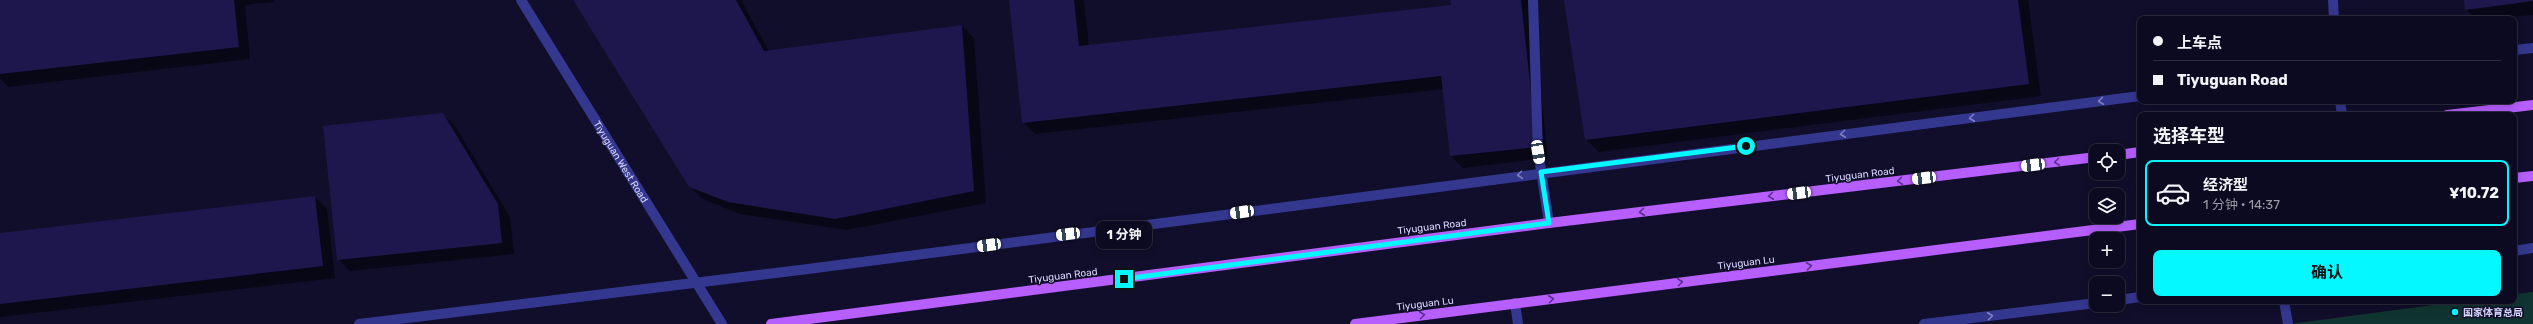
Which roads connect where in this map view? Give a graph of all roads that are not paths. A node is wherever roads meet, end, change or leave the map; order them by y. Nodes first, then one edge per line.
1 (521, 0) edge
2 (1532, 0) edge
3 (2333, 0) edge
4 (2334, 16) edge
5 (2533, 48) edge
6 (2517, 50) edge
7 (2137, 96) edge
8 (2533, 105) edge
9 (2473, 112) edge
10 (2137, 152) edge
11 (2125, 154) edge
12 (2089, 158) edge
13 (1541, 172) junction
14 (2533, 176) edge
15 (2517, 178) edge
16 (1549, 223) junction
17 (2137, 224) edge
18 (2533, 248) edge
19 (2517, 251) edge
20 (697, 282) junction
21 (2137, 297) edge
22 (2125, 299) edge
23 (1515, 303) junction
24 (2089, 304) edge
25 (2285, 304) edge
26 (359, 324) edge
27 (722, 324) edge
28 (771, 324) edge
29 (1355, 324) edge
30 (1518, 324) edge
31 (1924, 324) edge
32 (2288, 324) edge

1 - 20 street, Tiyuguan West Road
2 - 13 street
3 - 4 street
5 - 6 street
7 -> 13 street
8 - 9 main road
10 - 11 main road
12 -> 16 main road, Tiyuguan Road
13 - 16 street
13 -> 20 street
14 - 15 main road
16 - 28 main road, Tiyuguan Road
23 -> 17 main road, Tiyuguan Lu
18 - 19 street
20 - 26 street
20 - 27 street, Tiyuguan West Road
21 - 22 street
29 -> 23 main road, Tiyuguan Lu
23 - 30 street
31 -> 24 street
25 - 32 street

